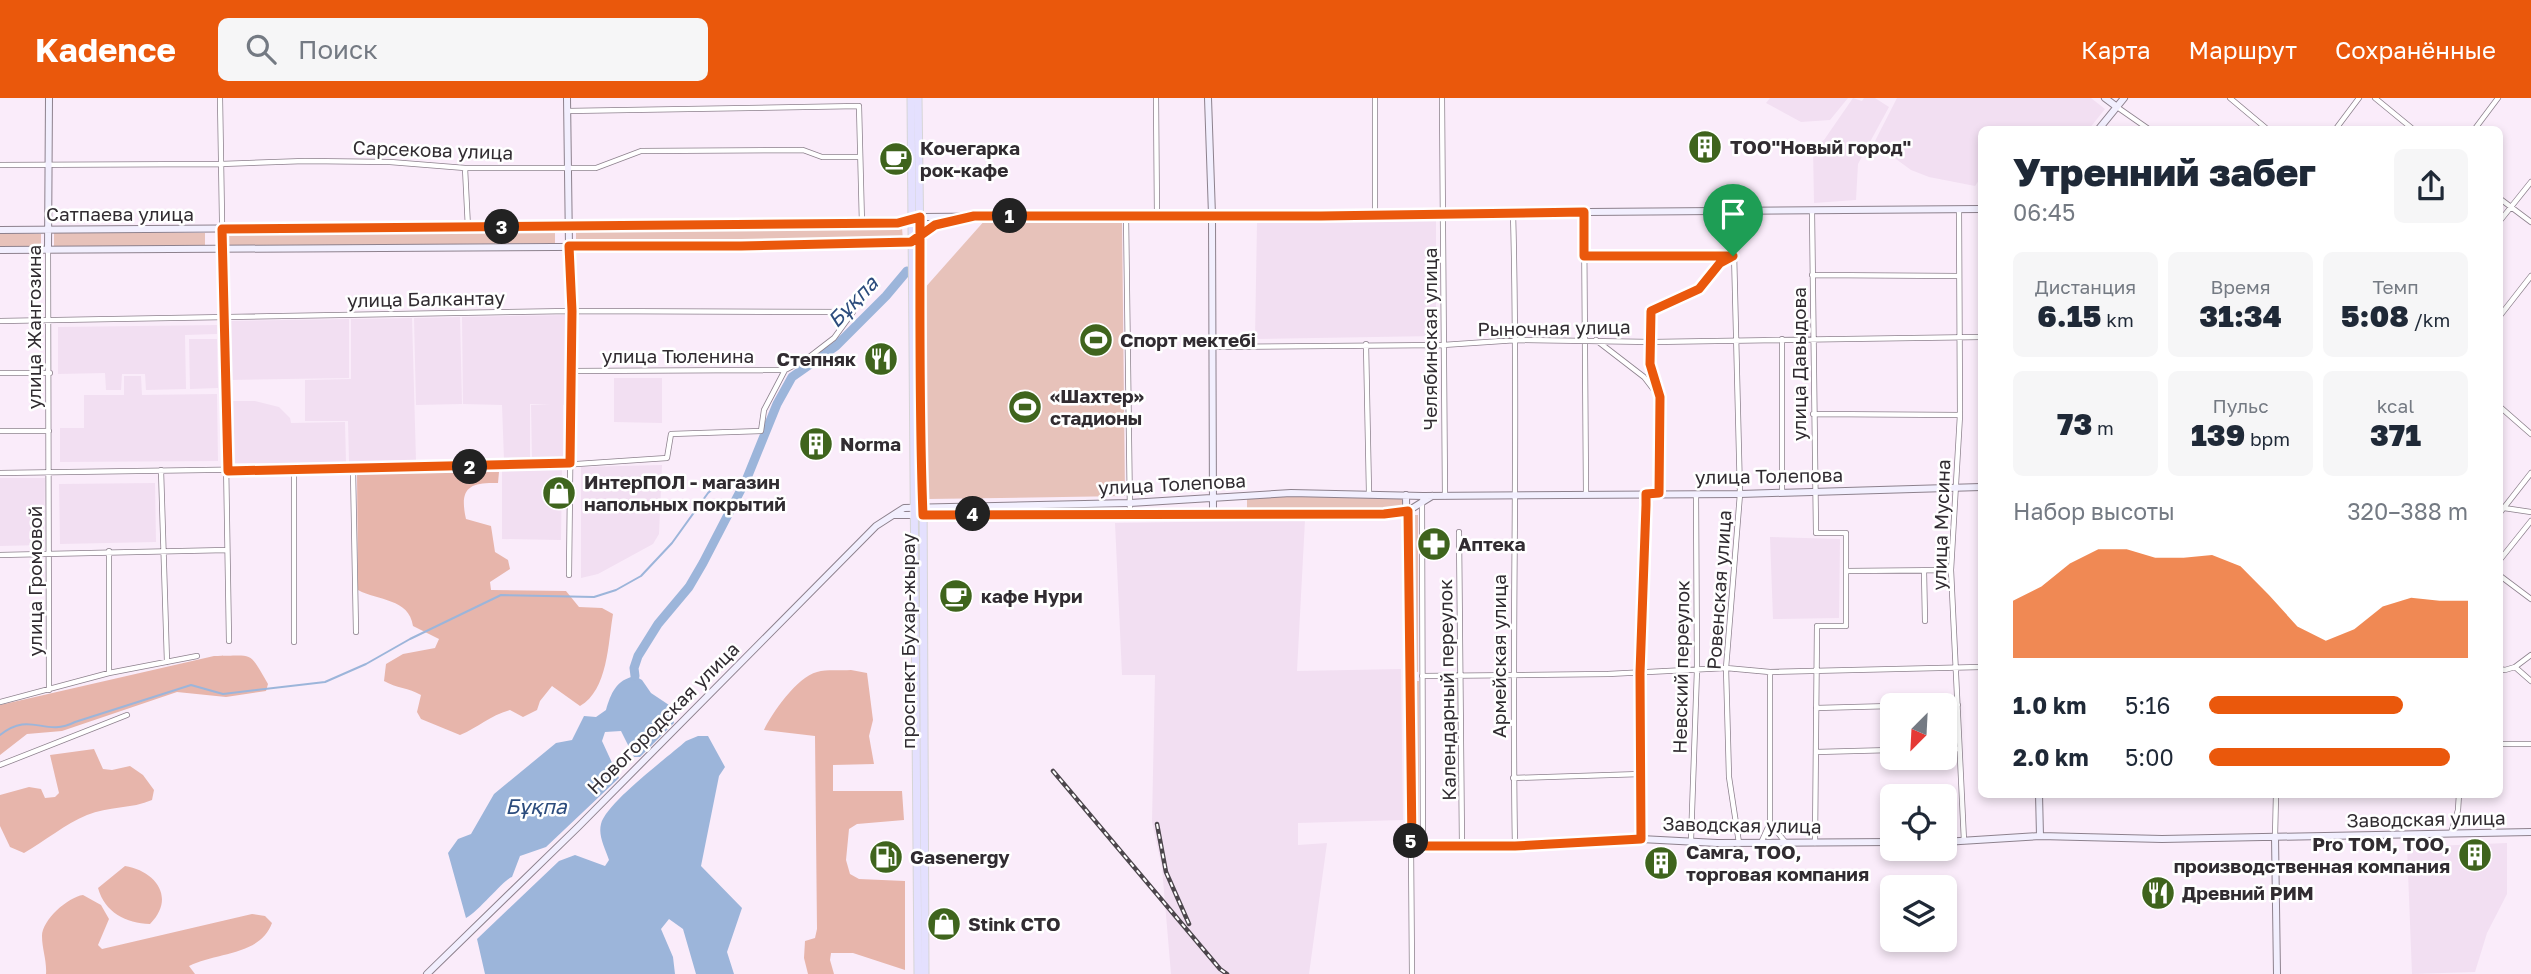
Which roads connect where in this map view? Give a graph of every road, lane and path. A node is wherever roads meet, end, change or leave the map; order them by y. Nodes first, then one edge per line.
1 (49, 98) edge
2 (220, 98) edge
3 (567, 98) edge
4 (911, 98) edge
5 (918, 98) edge
6 (1156, 98) edge
7 (1209, 98) edge
8 (1375, 98) edge
9 (1442, 98) edge
10 (2105, 98) edge
11 (2124, 98) edge
12 (2230, 98) edge
13 (2359, 98) edge
14 (2375, 98) edge
15 (2496, 99) edge
16 (2117, 107) junction
17 (567, 111) junction
18 (2101, 126) edge
19 (2144, 126) edge
20 (2263, 126) edge
21 (2338, 126) edge
22 (2409, 126) edge
23 (2477, 126) edge
24 (859, 157) junction
25 (0, 164) edge
26 (48, 164) junction
27 (221, 164) junction
28 (465, 167) junction
29 (568, 168) junction
30 (2531, 182) edge
31 (2503, 201) edge
32 (2511, 207) junction
33 (1978, 209) edge
34 (1959, 210) junction
35 (1812, 211) junction
36 (1584, 212) junction
37 (1733, 212) junction
38 (1513, 213) junction
39 (1443, 214) junction
40 (1126, 215) junction
41 (1212, 215) junction
42 (1157, 216) junction
43 (1375, 216) junction
44 (920, 217) junction
45 (961, 217) junction
46 (2503, 217) edge
47 (911, 219) junction
48 (2531, 222) edge
49 (862, 224) junction
50 (568, 227) junction
51 (468, 228) junction
52 (49, 229) junction
53 (222, 229) junction
54 (0, 230) edge
55 (920, 238) junction
56 (911, 242) junction
57 (569, 246) junction
58 (0, 250) edge
59 (48, 250) junction
60 (222, 251) junction
61 (1584, 256) junction
62 (1733, 256) junction
63 (1812, 275) junction
64 (1958, 276) junction
65 (2531, 276) edge
66 (572, 311) junction
67 (2503, 312) edge
68 (223, 317) junction
69 (0, 321) edge
70 (50, 321) junction
71 (1960, 337) junction
72 (1978, 337) edge
73 (1814, 338) junction
74 (1782, 339) junction
75 (1517, 340) junction
76 (1583, 340) junction
77 (1596, 340) junction
78 (1736, 341) junction
79 (1652, 342) junction
80 (1366, 344) junction
81 (1443, 345) junction
82 (1211, 348) junction
83 (785, 370) junction
84 (572, 371) junction
85 (0, 373) edge
86 (50, 373) junction
87 (1660, 397) junction
88 (2503, 410) edge
89 (1813, 415) junction
90 (1960, 415) junction
91 (49, 430) junction
92 (0, 431) edge
93 (2531, 433) edge
94 (570, 463) junction
95 (161, 470) junction
96 (294, 470) junction
97 (353, 470) junction
98 (228, 471) junction
99 (49, 472) junction
100 (0, 473) edge
101 (2531, 473) edge
102 (1978, 487) edge
103 (1957, 488) junction
104 (1782, 491) junction
105 (1815, 491) junction
106 (1369, 493) junction
107 (1659, 493) junction
108 (1515, 494) junction
109 (1586, 494) junction
110 (1646, 494) junction
111 (1696, 494) junction
112 (1740, 494) junction
113 (1406, 495) junction
114 (1445, 496) junction
115 (1213, 498) junction
116 (1422, 500) junction
117 (1130, 503) junction
118 (2504, 508) joint
119 (914, 510) junction
120 (923, 510) junction
121 (1408, 511) junction
122 (2531, 512) edge
123 (1130, 513) junction
124 (1213, 513) junction
125 (2531, 521) edge
126 (1459, 532) dead end
127 (227, 550) junction
128 (109, 551) junction
129 (164, 551) junction
130 (50, 553) junction
131 (0, 555) edge
132 (2503, 556) edge
133 (1951, 570) junction
134 (1847, 571) junction
135 (1924, 571) junction
136 (569, 575) dead end
137 (2503, 578) edge
138 (2531, 599) edge
139 (1925, 621) dead end
140 (356, 632) dead end
141 (229, 641) dead end
142 (294, 642) dead end
143 (2531, 655) edge
144 (197, 656) dead end
145 (167, 662) junction
146 (1726, 667) junction
147 (1955, 667) junction
148 (1978, 667) edge
149 (2515, 667) junction
150 (2503, 668) edge
151 (1697, 670) junction
152 (1816, 670) junction
153 (1770, 672) junction
154 (1640, 673) junction
155 (109, 674) junction
156 (1422, 676) junction
157 (1460, 676) junction
158 (1513, 676) junction
159 (2531, 681) edge
160 (49, 690) junction
161 (0, 702) edge
162 (1958, 705) joint
163 (1880, 706) edge
164 (1816, 708) junction
165 (127, 715) dead end
166 (920, 744) junction
167 (2503, 744) edge
168 (2531, 744) edge
169 (1959, 749) joint
170 (1880, 750) edge
171 (1816, 752) junction
172 (0, 765) edge
173 (1641, 774) junction
174 (1513, 779) junction
175 (2039, 798) edge
176 (2276, 798) edge
177 (2459, 798) edge
178 (1770, 823) junction
179 (2531, 832) edge
180 (2451, 834) junction
181 (2040, 836) junction
182 (2275, 837) junction
183 (1641, 839) junction
184 (1691, 840) junction
185 (1880, 842) edge
186 (1957, 842) edge
187 (1964, 842) junction
188 (1739, 843) junction
189 (1760, 843) junction
190 (1786, 843) junction
191 (1815, 843) junction
192 (1412, 846) junction
193 (1423, 846) junction
194 (1515, 846) junction
195 (1462, 847) junction
196 (427, 974) edge
197 (918, 974) edge
198 (925, 974) edge
199 (1412, 974) edge
200 (2277, 974) edge

1 - 26 street, улица Жангозина
2 - 27 street
3 - 17 street
4 - 47 main road, проспект Бухар-жырау
5 - 44 main road, проспект Бухар-жырау
6 - 42 street
7 - 41 street
8 - 43 street
9 - 39 street, Челябинская улица
10 - 16 street
11 - 16 street
12 - 20 street
13 - 21 street
14 - 22 street
15 - 23 street
16 - 18 street
16 - 19 street
17 - 24 street
17 - 29 street
24 - 29 street, Сарсекова улица
24 - 49 street
25 - 26 street, Сарсекова улица
26 - 27 street, Сарсекова улица
26 - 52 street, улица Жангозина
27 - 28 street, Сарсекова улица
27 - 53 street
28 - 29 street, Сарсекова улица
28 - 51 street
29 - 50 street
30 - 32 street
31 - 32 street
32 - 46 street
32 - 48 street
33 - 34 street, Сатпаева улица
34 - 35 street, Сатпаева улица
34 - 64 street, улица Мусина
35 - 37 street, Сатпаева улица
35 - 63 street, улица Давыдова
36 - 37 street, Сатпаева улица
36 - 38 street, Сатпаева улица
36 - 61 street
37 - 62 street, Ровенская улица
38 - 39 street, Сатпаева улица
38 - 75 street, Армейская улица
39 - 43 street, Сатпаева улица
39 - 81 street, Челябинская улица
40 - 42 street, Сатпаева улица
40 - 45 street, Сатпаева улица
40 - 117 street
41 - 42 street, Сатпаева улица
41 - 43 street, Сатпаева улица
41 - 82 street
44 - 45 street, Сатпаева улица
44 - 47 street, Сатпаева улица
44 - 55 main road, проспект Бухар-жырау
45 - 55 street
47 - 49 street, Сатпаева улица
47 - 56 main road, проспект Бухар-жырау
49 - 50 street, Сатпаева улица
50 - 51 street, Сатпаева улица
50 - 57 street
51 - 53 street, Сатпаева улица
52 - 53 street, Сатпаева улица
52 - 54 street, Сатпаева улица
52 - 59 street, улица Жангозина
53 - 60 street
55 - 56 street
55 - 120 main road, проспект Бухар-жырау
56 - 57 street, Сатпаева улица
56 - 119 main road, проспект Бухар-жырау
57 - 60 street, Сатпаева улица
57 - 66 street
58 - 59 street, Сатпаева улица
59 - 60 street, Сатпаева улица
59 - 70 street, улица Жангозина
60 - 68 street
61 - 62 street
61 - 76 street
62 - 78 street, Ровенская улица
62 - 79 street
63 - 64 street
63 - 73 street, улица Давыдова
64 - 71 street, улица Мусина
65 - 67 street
66 - 68 street, улица Балкантау
66 - 83 street, улица Балкантау
66 - 84 street
68 - 70 street, улица Балкантау
68 - 98 street
69 - 70 street, улица Балкантау
70 - 86 street, улица Жангозина
71 - 72 street, Рыночная улица
71 - 73 street, Рыночная улица
71 - 90 street, улица Мусина
73 - 74 street, Рыночная улица
73 - 89 street, улица Давыдова
74 - 78 street, Рыночная улица
74 - 104 street
75 - 76 street, Рыночная улица
75 - 81 street, Рыночная улица
75 - 108 street, Армейская улица
76 - 77 street, Рыночная улица
76 - 109 street
77 - 79 street, Рыночная улица
77 - 87 street
78 - 79 street, Рыночная улица
78 - 112 street, Ровенская улица
79 - 87 street
80 - 81 street, Рыночная улица
80 - 82 street, Рыночная улица
80 - 106 street
81 - 114 street, Челябинская улица
82 - 115 street
83 - 84 street, улица Тюленина
83 - 94 street
84 - 94 street
85 - 86 street
86 - 91 street, улица Жангозина
87 - 107 street
88 - 93 street
89 - 90 street
89 - 105 street, улица Давыдова
90 - 103 street, улица Мусина
91 - 92 street
91 - 99 street, улица Жангозина
94 - 97 street
94 - 136 street
95 - 98 street
95 - 99 street
95 - 129 street
96 - 97 street
96 - 98 street
96 - 142 street
97 - 140 street
98 - 127 street
99 - 100 street
99 - 130 street, улица Громовой
101 - 118 street
102 - 103 street, улица Толепова
103 - 105 street, улица Толепова
103 - 133 street, улица Мусина
104 - 105 street, улица Толепова
104 - 112 street, улица Толепова
105 - 134 street, улица Давыдова
106 - 113 street, улица Толепова
106 - 115 street, улица Толепова
107 - 110 street, улица Толепова
107 - 111 street, улица Толепова
108 - 109 street, улица Толепова
108 - 114 street, улица Толепова
108 - 158 street, Армейская улица
109 - 110 street, улица Толепова
110 - 154 street
111 - 112 street, улица Толепова
111 - 151 street, Невский переулок
112 - 146 street, Ровенская улица
113 - 116 street, улица Толепова
113 - 121 street
114 - 116 street, улица Толепова
115 - 117 street, улица Толепова
115 - 124 street
116 - 121 street, улица Толепова
116 - 156 street
117 - 120 street, улица Толепова
117 - 123 street
118 - 122 street
119 - 120 street, улица Толепова
119 - 166 main road, проспект Бухар-жырау
119 - 196 street, Новогородская улица
120 - 123 street, улица Толепова
120 - 166 main road, проспект Бухар-жырау
121 - 124 street, улица Толепова
121 - 192 street
123 - 124 street, улица Толепова
125 - 132 street
126 - 157 street, Календарный переулок
127 - 129 street
127 - 141 street
128 - 129 street
128 - 130 street
128 - 155 street
129 - 145 street
130 - 131 street
130 - 160 street, улица Громовой
133 - 135 street
133 - 147 street, улица Мусина
134 - 135 street
134 - 152 street, улица Давыдова
135 - 139 street
137 - 138 street
143 - 149 street
144 - 145 street
145 - 155 street
146 - 151 street
146 - 153 street
146 - 188 street, Ровенская улица
147 - 148 street
147 - 152 street
147 - 162 street, улица Мусина
149 - 150 street
149 - 159 street
151 - 154 street
151 - 184 street, Невский переулок
152 - 153 street
152 - 164 street, улица Давыдова
153 - 178 street
154 - 158 street
154 - 173 street
155 - 160 street
156 - 157 street
156 - 193 street
157 - 158 street
157 - 195 street, Календарный переулок
158 - 174 street, Армейская улица
160 - 161 street
162 - 169 street, улица Мусина
163 - 164 street
164 - 171 street, улица Давыдова
165 - 172 street
166 - 197 main road, проспект Бухар-жырау
166 - 198 main road, проспект Бухар-жырау
167 - 168 street
169 - 187 street, улица Мусина
170 - 171 street
171 - 191 street, улица Давыдова
173 - 174 street
173 - 183 street
174 - 194 street, Армейская улица
175 - 181 street
176 - 182 street
177 - 180 street
178 - 189 street
178 - 190 street
179 - 180 street, Заводская улица
180 - 182 street, Заводская улица
181 - 182 street, Заводская улица
181 - 187 street, Заводская улица
182 - 200 street
183 - 184 street, Заводская улица
183 - 194 street, Заводская улица
184 - 188 street, Заводская улица
185 - 191 street, Заводская улица
186 - 187 street, Заводская улица
188 - 189 street, Заводская улица
189 - 190 street, Заводская улица
190 - 191 street, Заводская улица
192 - 193 street, Заводская улица
192 - 199 street
193 - 195 street, Заводская улица
194 - 195 street, Заводская улица

